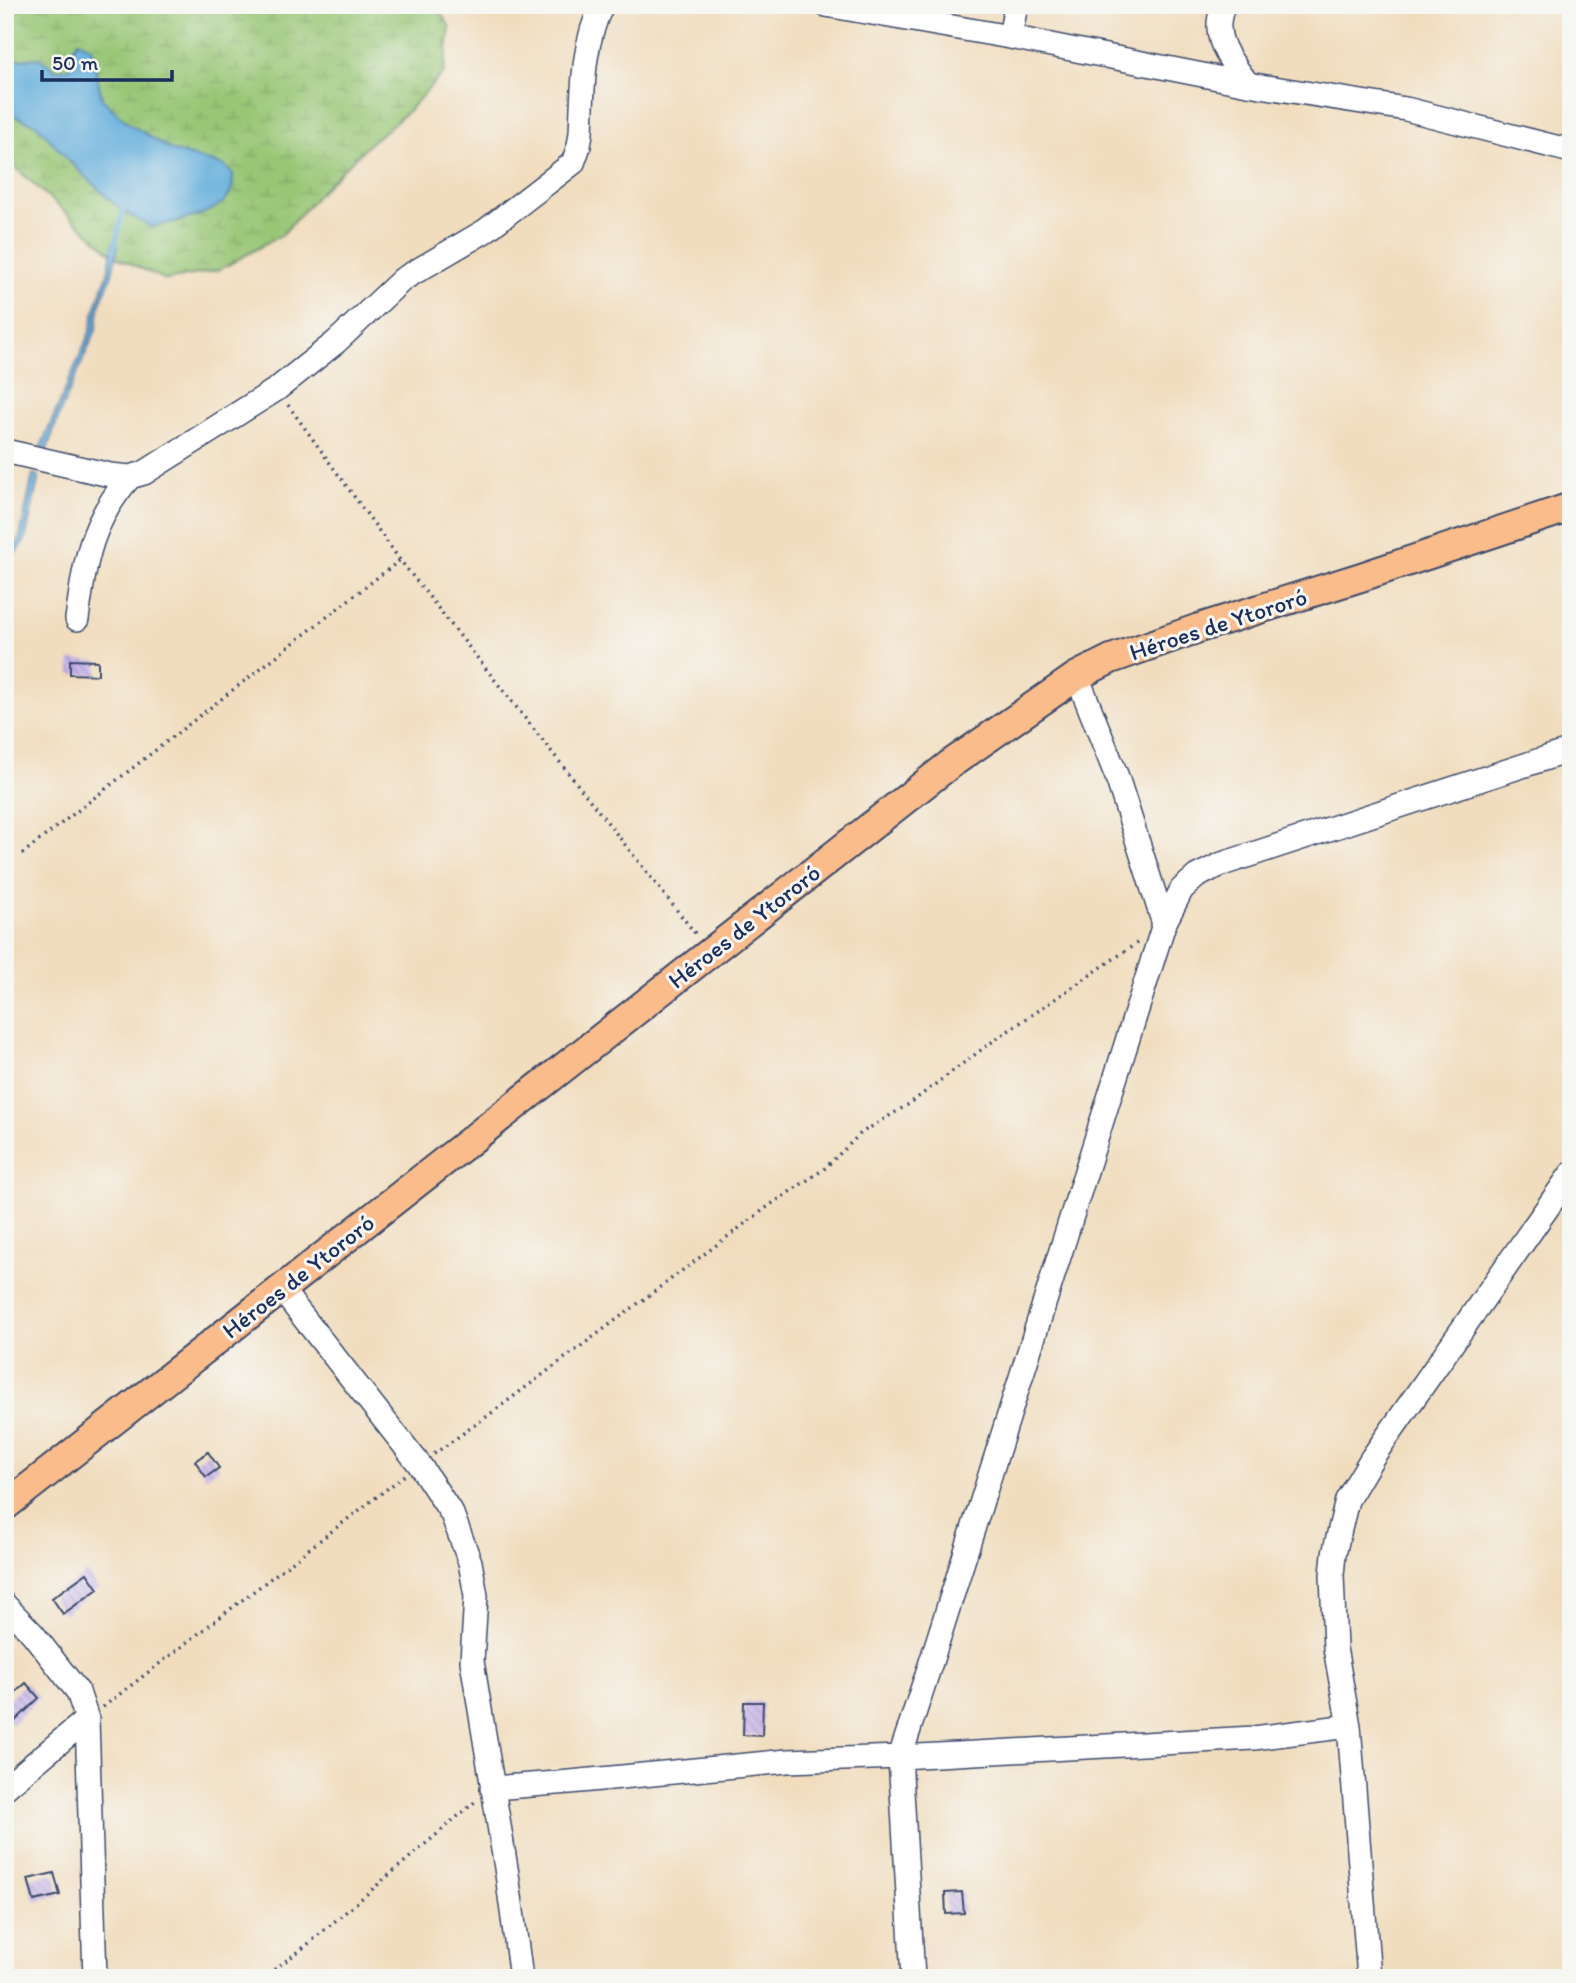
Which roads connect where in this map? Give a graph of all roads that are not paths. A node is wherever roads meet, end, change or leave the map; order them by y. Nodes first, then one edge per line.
1 (602, 5) edge
2 (826, 5) edge
3 (1017, 5) edge
4 (1223, 5) edge
5 (1010, 37) junction
6 (1248, 84) junction
7 (1571, 151) edge
8 (5, 451) edge
9 (130, 477) junction
10 (1571, 507) edge
11 (77, 619) dead end
12 (1077, 676) junction
13 (1571, 750) edge
14 (1164, 924) junction
15 (1571, 1174) edge
16 (281, 1289) junction
17 (5, 1506) edge
18 (5, 1605) edge
19 (87, 1719) junction
20 (1349, 1726) junction
21 (900, 1757) junction
22 (492, 1787) junction
23 (5, 1788) edge
24 (1369, 1977) edge
25 (94, 1978) edge
26 (522, 1978) edge
27 (913, 1978) edge

1 - 9 street
2 - 5 street
3 - 5 street
4 - 6 street
5 - 6 street
6 - 7 street
8 - 9 street
9 - 11 street
10 - 12 main road, Héroes de Ytororó
12 - 14 street
12 - 16 main road, Héroes de Ytororó
13 - 14 street
14 - 21 street
15 - 20 street
16 - 17 main road, Héroes de Ytororó
16 - 22 street
18 - 19 street
19 - 23 street
19 - 25 street
20 - 21 street
20 - 24 street
21 - 22 street
21 - 27 street
22 - 26 street

